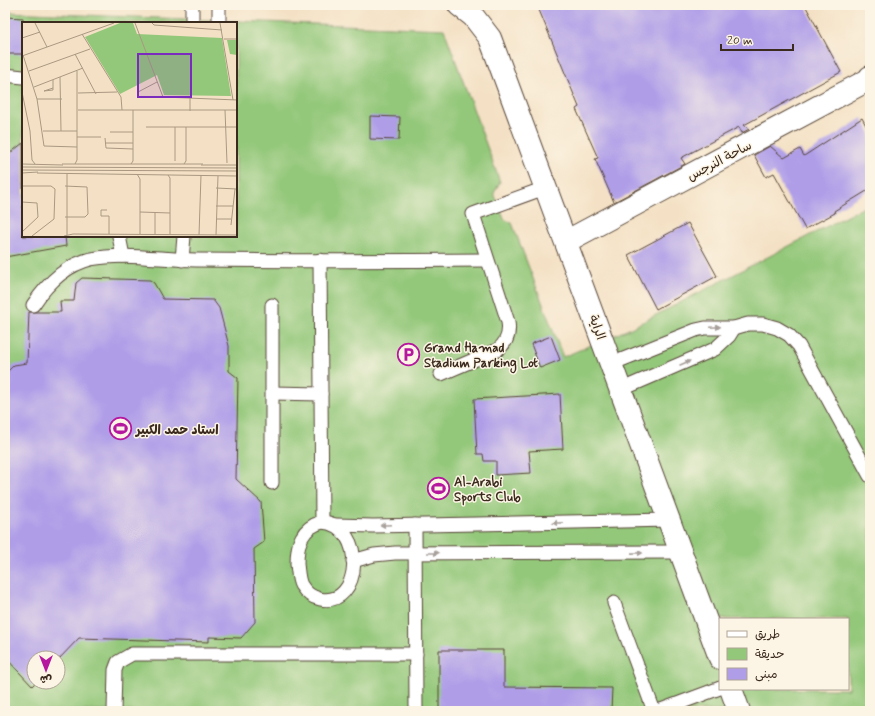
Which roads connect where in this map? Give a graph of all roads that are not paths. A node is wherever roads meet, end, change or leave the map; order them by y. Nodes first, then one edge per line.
1 (192, 5) edge
2 (219, 5) edge
3 (459, 5) edge
4 (192, 22) edge
5 (219, 22) edge
6 (5, 75) edge
7 (870, 76) edge
8 (22, 77) edge
9 (545, 188) junction
10 (119, 237) edge
11 (184, 237) edge
12 (567, 241) junction
13 (123, 256) junction
14 (182, 260) junction
15 (320, 260) junction
16 (487, 260) junction
17 (33, 305) dead end
18 (272, 305) dead end
19 (734, 328) junction
20 (611, 364) junction
21 (440, 374) dead end
22 (620, 390) junction
23 (273, 393) junction
24 (321, 394) junction
25 (870, 476) edge
26 (272, 483) dead end
27 (670, 520) junction
28 (322, 522) junction
29 (336, 525) junction
30 (415, 525) junction
31 (415, 552) junction
32 (680, 552) junction
33 (353, 561) junction
34 (614, 603) dead end
35 (416, 654) junction
36 (719, 655) edge
37 (719, 688) edge
38 (731, 690) edge
39 (114, 711) edge
40 (416, 711) edge
41 (654, 711) edge
42 (658, 711) edge
43 (740, 711) edge

1 - 4 lane
2 - 5 lane
3 - 9 street, الراية
6 - 8 lane
7 - 12 street, ساحة النرجس
9 - 12 street, الراية
9 - 16 lane
10 - 13 lane
11 - 14 lane
12 - 20 street, الراية
13 - 14 lane
13 - 17 lane
14 - 15 lane
15 - 16 lane
15 - 24 lane
16 - 21 lane
18 - 23 lane
20 -> 19 lane
22 -> 19 lane
19 - 25 lane
20 - 22 street, الراية
22 - 27 street, الراية
23 - 24 lane
23 - 26 lane
24 - 28 lane
27 -> 30 lane
27 - 32 street, الراية
28 - 29 lane
28 - 33 lane
30 -> 29 lane
29 - 33 lane
30 - 31 lane
31 -> 32 lane
31 - 33 lane
31 - 35 lane
32 - 36 street, الراية
34 - 41 lane
35 - 39 lane
35 - 40 lane
37 - 42 lane
38 - 43 street

